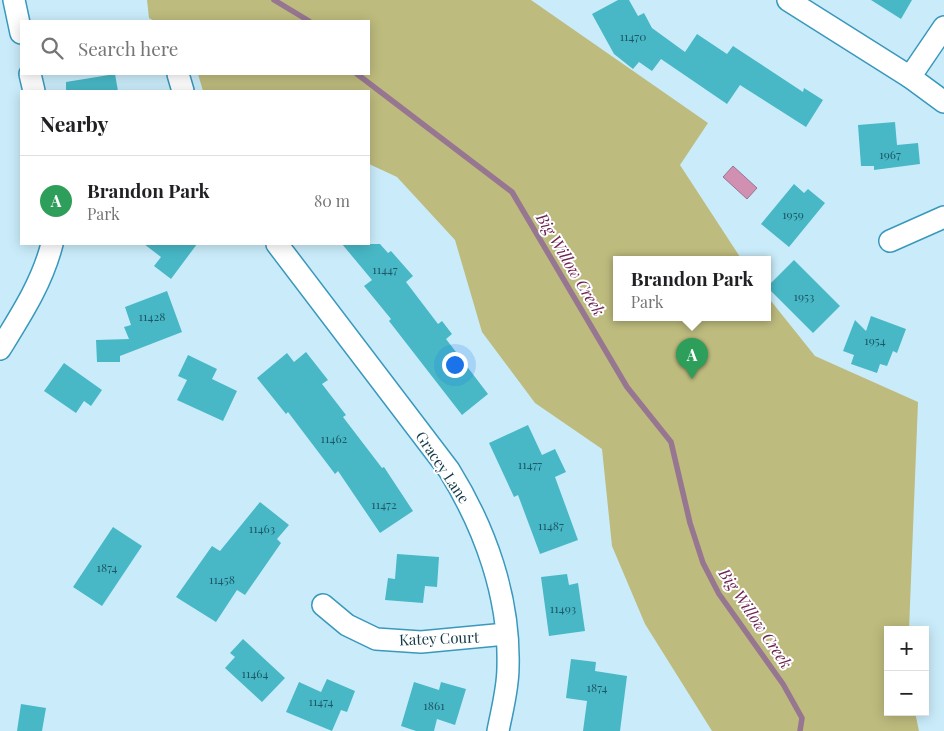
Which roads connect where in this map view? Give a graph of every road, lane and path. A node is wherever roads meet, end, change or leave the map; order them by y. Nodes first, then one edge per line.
1 (14, 0) edge
2 (788, 0) edge
3 (20, 28) edge
4 (944, 28) edge
5 (30, 75) edge
6 (178, 75) edge
7 (910, 77) junction
8 (34, 90) edge
9 (183, 90) edge
10 (944, 102) edge
11 (944, 217) edge
12 (890, 241) dead end
13 (52, 245) edge
14 (277, 245) edge
15 (0, 349) edge
16 (323, 605) dead end
17 (506, 634) junction
18 (498, 731) edge

1 - 3 street
2 - 7 street
4 - 7 street
5 - 8 street
6 - 9 street
7 - 10 street
11 - 12 street
13 - 15 street
14 - 17 street, Gracey Lane
16 - 17 street, Katey Court
17 - 18 street, Gracey Lane

